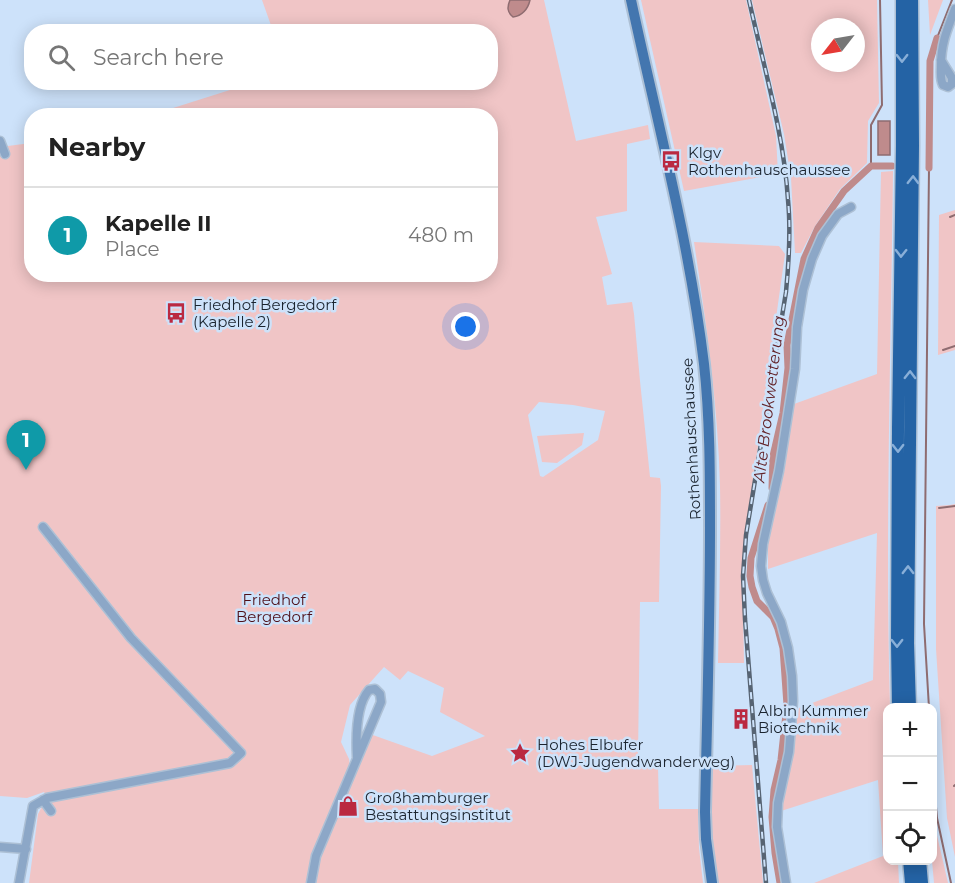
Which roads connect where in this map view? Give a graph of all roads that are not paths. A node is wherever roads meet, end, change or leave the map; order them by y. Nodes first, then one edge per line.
1 (631, 0) edge
2 (902, 0) edge
3 (912, 0) edge
4 (955, 9) edge
5 (941, 60) dead end
6 (0, 141) edge
7 (5, 154) dead end
8 (851, 207) dead end
9 (43, 527) dead end
10 (898, 703) edge
11 (910, 703) edge
12 (357, 757) junction
13 (43, 800) junction
14 (51, 811) dead end
15 (0, 847) edge
16 (26, 849) junction
17 (912, 865) edge
18 (913, 865) edge
19 (914, 865) edge
20 (19, 883) edge
21 (311, 883) edge
22 (712, 883) edge
23 (786, 883) edge
24 (906, 883) edge
25 (911, 883) edge
26 (922, 883) edge

1 - 22 main road, Rothenhauschaussee
2 -> 10 highway
11 -> 3 highway
4 - 5 street
6 - 7 street
8 - 23 street
9 - 13 street
12 - 12 street
12 - 21 street
13 - 14 street
13 - 16 street
15 - 16 street
16 - 20 street
17 - 24 highway
18 - 25 highway
19 - 26 highway

